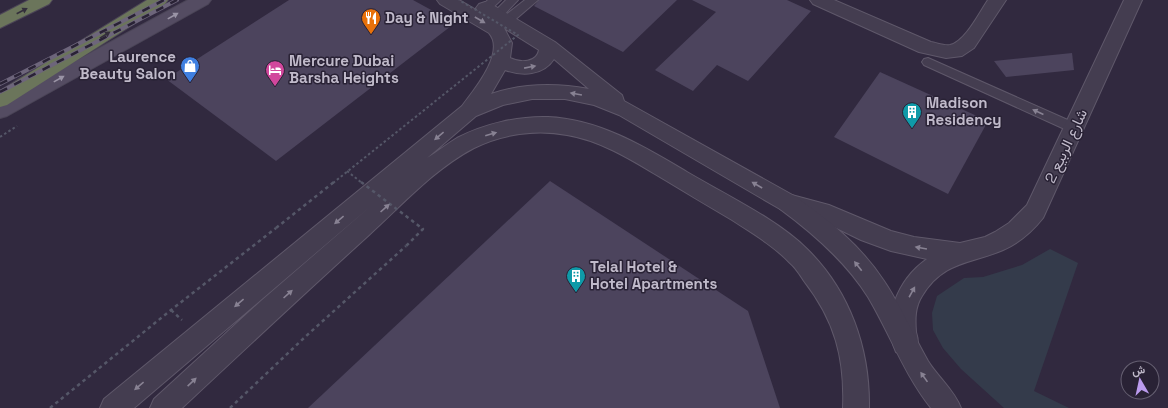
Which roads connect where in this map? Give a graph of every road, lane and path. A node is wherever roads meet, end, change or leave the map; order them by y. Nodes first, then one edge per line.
1 (43, 0) edge
2 (159, 0) edge
3 (202, 0) edge
4 (446, 0) edge
5 (459, 0) edge
6 (512, 0) edge
7 (532, 0) edge
8 (819, 0) edge
9 (997, 0) edge
10 (1133, 0) edge
11 (491, 9) edge
12 (0, 22) edge
13 (549, 46) junction
14 (500, 60) junction
15 (928, 62) dead end
16 (0, 100) edge
17 (626, 110) junction
18 (0, 111) edge
19 (469, 111) junction
20 (1074, 128) junction
21 (347, 171) junction
22 (788, 203) junction
23 (960, 253) junction
24 (904, 344) junction
25 (50, 408) edge
26 (112, 408) edge
27 (163, 408) edge
28 (230, 408) edge
29 (856, 408) edge
30 (948, 408) edge

12 -> 1 highway
16 -> 2 highway
18 -> 3 main road
4 -> 14 street
5 - 21 path, bridge
6 - 11 lane
7 - 11 lane
8 - 9 street
10 - 20 street, شارع الربيع 2
11 - 13 street
14 -> 13 street
13 - 17 street
14 - 19 street
20 -> 15 lane
17 -> 19 street
22 -> 17 street
19 -> 26 street
20 - 23 street, شارع الربيع 2
21 - 25 path, bridge
21 - 28 path, bridge
23 -> 22 street, شارع الربيع 2
24 -> 22 street
24 -> 23 street, شارع الربيع 2
30 -> 24 street
27 -> 29 street

